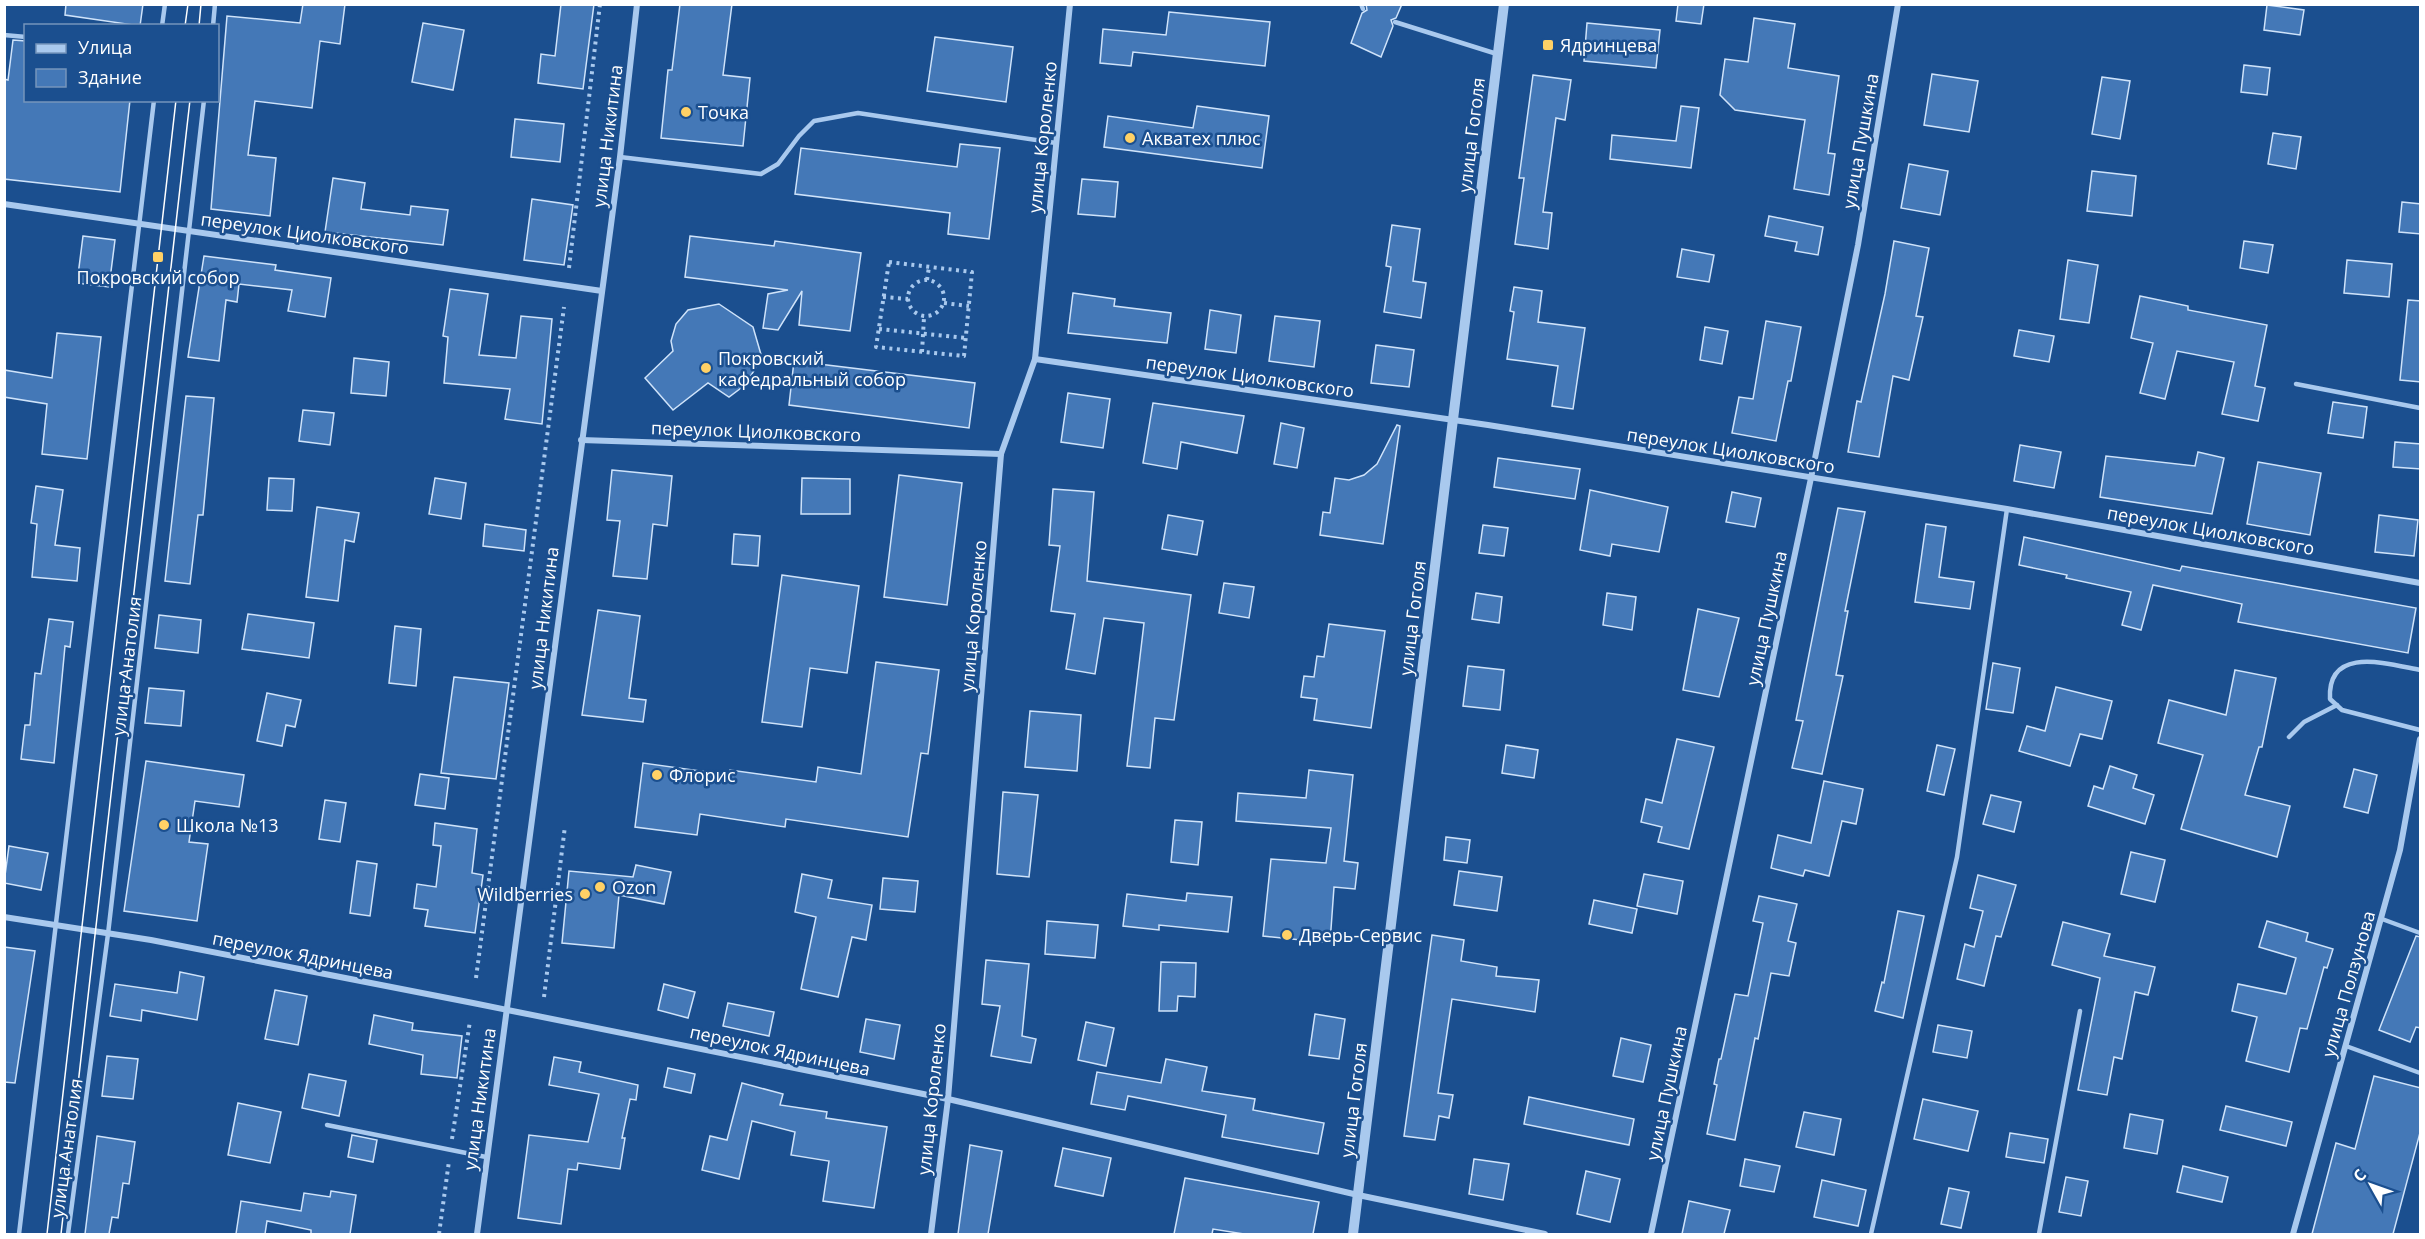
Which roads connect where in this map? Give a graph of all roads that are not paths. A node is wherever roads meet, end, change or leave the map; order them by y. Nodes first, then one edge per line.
1 (165, 4) edge
2 (215, 4) edge
3 (637, 4) edge
4 (1070, 4) edge
5 (1503, 4) edge
6 (1898, 4) edge
7 (1395, 22) dead end
8 (162, 24) edge
9 (213, 24) edge
10 (4, 35) edge
11 (24, 37) edge
12 (1497, 54) junction
13 (154, 102) edge
14 (204, 102) edge
15 (1056, 143) junction
16 (620, 157) junction
17 (4, 204) edge
18 (141, 224) junction
19 (190, 232) junction
20 (602, 291) junction
21 (1035, 359) junction
22 (2296, 384) dead end
23 (2421, 408) edge
24 (1453, 420) junction
25 (581, 440) junction
26 (1001, 454) junction
27 (1811, 478) junction
28 (2007, 509) junction
29 (2421, 583) edge
30 (2421, 670) edge
31 (2337, 705) junction
32 (2421, 730) edge
33 (2289, 737) dead end
34 (2421, 739) edge
35 (2420, 747) edge
36 (4, 917) edge
37 (2382, 920) junction
38 (58, 925) junction
39 (2421, 933) edge
40 (108, 934) junction
41 (506, 1010) junction
42 (2080, 1011) dead end
43 (2346, 1046) junction
44 (2421, 1073) edge
45 (948, 1099) junction
46 (327, 1125) dead end
47 (486, 1157) junction
48 (1358, 1195) junction
49 (19, 1234) edge
50 (68, 1234) edge
51 (477, 1234) edge
52 (931, 1234) edge
53 (1353, 1234) edge
54 (1545, 1234) edge
55 (1651, 1234) edge
56 (1871, 1234) edge
57 (2039, 1234) edge
58 (2293, 1234) edge

1 - 8 lane
2 - 9 lane
3 - 16 street, улица Никитина
4 - 15 street, улица Короленко
5 - 12 street, улица Гоголя
6 - 27 street, улица Пушкина
7 - 12 lane
10 - 11 lane
12 - 24 street, улица Гоголя
13 - 18 lane, улица Анатолия
14 - 19 lane, улица Анатолия
15 - 16 lane
15 - 21 street, улица Короленко
16 - 20 street, улица Никитина
17 - 18 street, переулок Циолковского
18 - 19 street, переулок Циолковского
18 - 38 lane, улица Анатолия
19 - 20 street, переулок Циолковского
19 - 40 lane, улица Анатолия
20 - 25 street, улица Никитина
21 - 24 street, переулок Циолковского
21 - 26 street, улица Короленко
22 - 23 lane
24 - 27 street, переулок Циолковского
24 - 48 street, улица Гоголя
25 - 26 street, переулок Циолковского
25 - 41 street, улица Никитина
26 - 45 street, улица Короленко
27 - 28 street, переулок Циолковского
27 - 55 street, улица Пушкина
28 - 29 street, переулок Циолковского
28 - 56 lane
30 - 31 lane
31 - 32 lane
31 - 33 lane
34 - 35 street, улица Ползунова
35 - 37 street, улица Ползунова
36 - 38 street, переулок Ядринцева
37 - 39 lane
37 - 43 street, улица Ползунова
38 - 40 street, переулок Ядринцева
38 - 49 lane, улица Анатолия
40 - 41 street, переулок Ядринцева
40 - 50 lane, улица Анатолия
41 - 45 street, переулок Ядринцева
41 - 47 street, улица Никитина
42 - 57 lane
43 - 44 lane
43 - 58 street, улица Ползунова
45 - 48 street, переулок Ядринцева
45 - 52 street, улица Короленко
46 - 47 lane
47 - 51 street, улица Никитина
48 - 53 street, улица Гоголя
48 - 54 street, переулок Ядринцева

